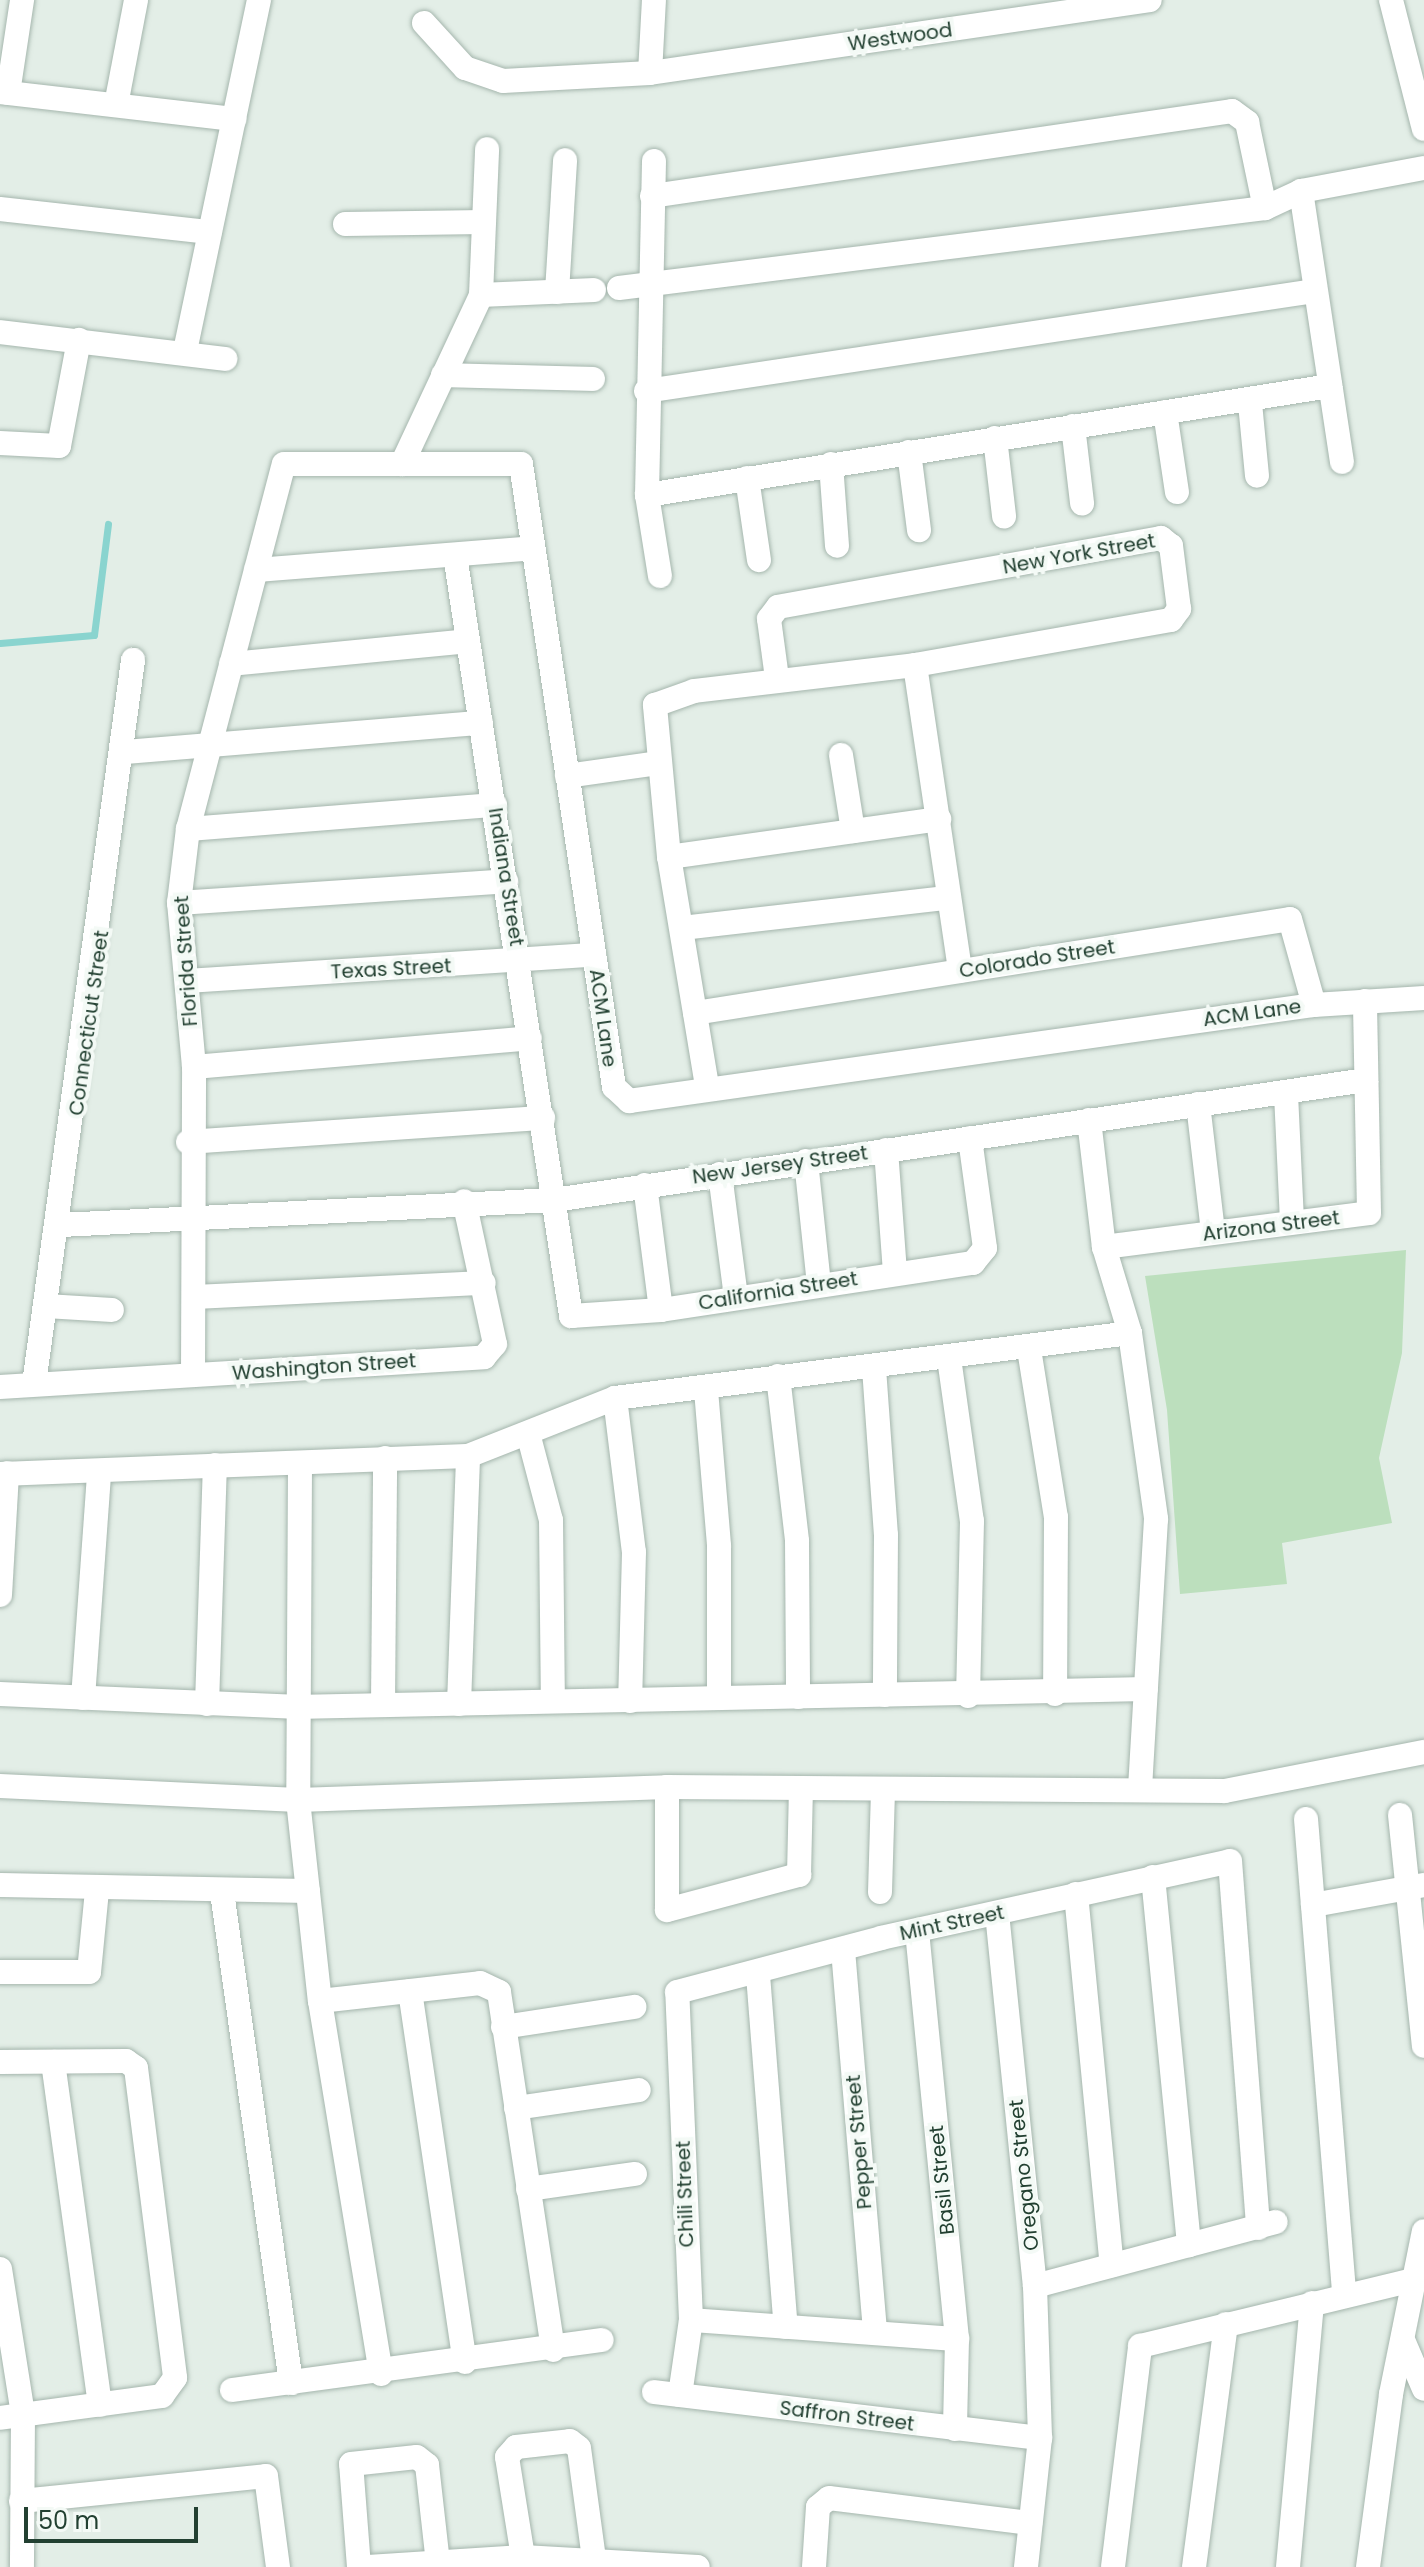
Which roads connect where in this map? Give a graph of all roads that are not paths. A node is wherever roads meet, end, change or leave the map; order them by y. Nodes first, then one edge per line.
1 (22, 0) edge
2 (136, 0) edge
3 (259, 0) edge
4 (654, 0) edge
5 (1150, 0) edge
6 (1391, 0) edge
7 (424, 23) dead end
8 (650, 73) junction
9 (4, 92) edge
10 (116, 105) junction
11 (234, 119) junction
12 (1424, 129) edge
13 (487, 149) dead end
14 (565, 160) dead end
15 (654, 161) dead end
16 (1424, 168) edge
17 (1301, 191) junction
18 (652, 196) junction
19 (1265, 208) junction
20 (0, 209) edge
21 (484, 222) junction
22 (345, 224) dead end
23 (210, 232) junction
24 (619, 288) dead end
25 (646, 288) junction
26 (594, 290) dead end
27 (1314, 291) junction
28 (557, 292) junction
29 (481, 295) junction
30 (0, 332) edge
31 (79, 340) junction
32 (185, 351) junction
33 (225, 359) dead end
34 (443, 375) junction
35 (593, 379) dead end
36 (1330, 386) junction
37 (646, 391) junction
38 (1250, 403) junction
39 (1165, 412) junction
40 (1073, 426) junction
41 (995, 438) junction
42 (0, 443) edge
43 (909, 452) junction
44 (1342, 462) dead end
45 (284, 464) joint
46 (402, 464) junction
47 (831, 464) junction
48 (1257, 476) dead end
49 (747, 478) junction
50 (1177, 492) dead end
51 (647, 495) junction
52 (1082, 503) dead end
53 (1004, 516) dead end
54 (919, 530) dead end
55 (837, 546) dead end
56 (533, 548) junction
57 (455, 555) junction
58 (759, 560) dead end
59 (256, 570) junction
60 (660, 576) dead end
61 (468, 641) junction
62 (133, 660) dead end
63 (231, 664) junction
64 (915, 665) junction
65 (777, 678) junction
66 (481, 723) junction
67 (210, 745) junction
68 (125, 752) junction
69 (841, 755) dead end
70 (658, 763) junction
71 (567, 776) junction
72 (495, 805) junction
73 (939, 819) junction
74 (188, 829) junction
75 (853, 831) junction
76 (669, 857) junction
77 (506, 881) junction
78 (944, 898) junction
79 (179, 903) junction
80 (682, 928) junction
81 (594, 955) junction
82 (519, 962) junction
83 (960, 971) junction
84 (187, 981) junction
85 (1424, 998) edge
86 (1365, 1001) junction
87 (1314, 1005) junction
88 (695, 1013) junction
89 (530, 1038) junction
90 (194, 1067) junction
91 (1366, 1080) junction
92 (707, 1086) junction
93 (1286, 1094) junction
94 (1198, 1104) junction
95 (543, 1118) junction
96 (1089, 1120) junction
97 (970, 1138) junction
98 (188, 1142) junction
99 (886, 1150) junction
100 (806, 1161) junction
101 (720, 1174) junction
102 (645, 1185) junction
103 (554, 1200) junction
104 (464, 1201) junction
105 (1292, 1221) junction
106 (190, 1222) junction
107 (61, 1225) junction
108 (1213, 1232) junction
109 (1104, 1247) junction
110 (895, 1272) junction
111 (484, 1283) junction
112 (819, 1284) junction
113 (195, 1297) junction
114 (736, 1297) junction
115 (46, 1306) junction
116 (112, 1310) dead end
117 (661, 1310) junction
118 (1130, 1333) junction
119 (1029, 1349) junction
120 (949, 1358) junction
121 (874, 1368) junction
122 (193, 1375) junction
123 (778, 1376) junction
124 (34, 1384) junction
125 (0, 1387) edge
126 (706, 1390) junction
127 (615, 1398) junction
128 (529, 1437) junction
129 (468, 1456) junction
130 (385, 1458) junction
131 (215, 1465) junction
132 (300, 1466) junction
133 (4, 1474) edge
134 (99, 1475) junction
135 (0, 1595) edge
136 (1146, 1689) junction
137 (0, 1694) edge
138 (1055, 1694) junction
139 (885, 1695) junction
140 (968, 1696) junction
141 (719, 1697) junction
142 (798, 1697) junction
143 (83, 1698) junction
144 (553, 1701) junction
145 (630, 1701) junction
146 (207, 1704) junction
147 (459, 1704) junction
148 (383, 1705) junction
149 (294, 1707) junction
150 (1424, 1752) edge
151 (0, 1786) edge
152 (667, 1787) junction
153 (801, 1789) junction
154 (883, 1789) junction
155 (1140, 1789) junction
156 (298, 1800) junction
157 (1400, 1815) dead end
158 (1306, 1819) dead end
159 (1153, 1877) junction
160 (0, 1885) edge
161 (1417, 1886) edge
162 (97, 1891) junction
163 (308, 1891) junction
164 (222, 1892) junction
165 (880, 1892) dead end
166 (1076, 1894) junction
167 (1313, 1905) junction
168 (997, 1913) junction
169 (917, 1931) junction
170 (843, 1950) junction
171 (0, 1972) edge
172 (758, 1975) junction
173 (410, 1991) junction
174 (677, 1992) joint
175 (320, 2001) junction
176 (634, 2007) dead end
177 (503, 2027) junction
178 (1424, 2046) edge
179 (0, 2062) edge
180 (53, 2062) junction
181 (639, 2090) dead end
182 (516, 2108) junction
183 (635, 2174) dead end
184 (528, 2189) junction
185 (1424, 2231) edge
186 (1189, 2245) junction
187 (1112, 2265) junction
188 (0, 2269) edge
189 (1413, 2280) junction
190 (1035, 2286) junction
191 (1344, 2295) junction
192 (1312, 2303) junction
193 (691, 2320) junction
194 (1226, 2324) junction
195 (786, 2327) junction
196 (875, 2333) junction
197 (957, 2339) junction
198 (602, 2340) dead end
199 (1403, 2340) junction
200 (553, 2350) junction
201 (465, 2362) junction
202 (381, 2374) junction
203 (291, 2383) junction
204 (1424, 2389) edge
205 (232, 2390) dead end
206 (654, 2392) dead end
207 (680, 2395) junction
208 (100, 2405) junction
209 (12, 2416) edge
210 (955, 2429) junction
211 (1040, 2438) junction
212 (21, 2501) junction
213 (1030, 2523) junction
214 (523, 2557) junction
215 (438, 2563) junction
216 (595, 2564) edge
217 (686, 2566) edge
218 (22, 2567) edge
219 (278, 2567) edge
220 (359, 2567) edge
221 (368, 2567) edge
222 (814, 2567) edge
223 (1026, 2567) edge
224 (1113, 2567) edge
225 (1194, 2567) edge
226 (1288, 2567) edge
227 (1368, 2567) edge

1 - 9 street
2 - 10 street
3 - 11 street
4 - 8 street
5 - 8 street, Westwood
6 - 12 street
7 - 8 street, Westwood
9 - 10 street
10 - 11 street
11 - 23 street
13 - 21 street
14 - 28 street
15 - 18 street
16 - 17 street
17 - 19 street
17 - 27 street
18 - 19 street
18 - 25 street
19 - 25 street
20 - 23 street
21 - 22 street
21 - 29 street
23 - 32 street
24 - 25 street
25 - 37 street
26 - 28 street
27 - 36 street
27 - 37 street
28 - 29 street
29 - 34 street
30 - 31 street
31 - 32 street
31 - 42 street
32 - 33 street
34 - 35 street
34 - 46 street
36 - 38 street
36 - 44 street
37 - 51 street
38 - 39 street
38 - 48 street
39 - 40 street
39 - 50 street
40 - 41 street
40 - 52 street
41 - 43 street
41 - 53 street
43 - 47 street
43 - 54 street
45 - 46 street, ACM Lane
45 - 59 street, Florida Street
46 - 56 street, ACM Lane
47 - 49 street
47 - 55 street
49 - 51 street
49 - 58 street
51 - 60 street
56 - 57 street
56 - 71 street, ACM Lane
57 - 59 street
57 - 61 street, Indiana Street
59 - 63 street, Florida Street
61 - 63 street
61 - 66 street, Indiana Street
62 - 68 street, Connecticut Street
63 - 67 street, Florida Street
64 - 65 street, New York Street
64 - 65 street, New York Street
64 - 73 street
65 - 70 street, New York Street
66 - 67 street
66 - 72 street, Indiana Street
67 - 68 street
67 - 74 street, Florida Street
68 - 107 street, Connecticut Street
69 - 75 street
70 - 71 street
70 - 76 street
71 - 81 street, ACM Lane
72 - 74 street
72 - 77 street, Indiana Street
73 - 75 street
73 - 78 street
74 - 79 street, Florida Street
75 - 76 street
76 - 80 street
77 - 79 street
77 - 82 street, Indiana Street
78 - 80 street
78 - 83 street
79 - 84 street, Florida Street
80 - 88 street
81 - 82 street, Texas Street
81 - 92 street, ACM Lane
82 - 84 street, Texas Street
82 - 89 street, Indiana Street
83 - 87 street, Colorado Street
83 - 88 street, Colorado Street
84 - 90 street, Florida Street
85 - 86 street, ACM Lane
86 - 87 street, ACM Lane
86 - 91 street, Arizona Street
87 - 92 street, ACM Lane
88 - 92 street
89 - 90 street
89 - 95 street, Indiana Street
90 - 98 street, Florida Street
91 - 93 street, New Jersey Street
91 - 105 street, Arizona Street
93 - 94 street, New Jersey Street
93 - 105 street
94 - 96 street, New Jersey Street
94 - 108 street
95 - 98 street
95 - 103 street, Indiana Street
96 - 97 street, New Jersey Street
96 - 109 street
97 - 99 street, New Jersey Street
97 - 110 street, California Street
98 - 106 street, Florida Street
99 - 100 street, New Jersey Street
99 - 110 street
100 - 101 street, New Jersey Street
100 - 112 street
101 - 102 street, New Jersey Street
101 - 114 street
102 - 103 street, New Jersey Street
102 - 117 street
103 - 104 street, New Jersey Street
103 - 117 street, California Street
104 - 106 street, New Jersey Street
104 - 111 street, Washington Street
105 - 108 street, Arizona Street
106 - 107 street, New Jersey Street
106 - 113 street, Florida Street
107 - 115 street, Connecticut Street
108 - 109 street, Arizona Street
109 - 118 street
110 - 112 street, California Street
111 - 113 street
111 - 122 street, Washington Street
112 - 114 street, California Street
113 - 122 street, Florida Street
114 - 117 street, California Street
115 - 116 street
115 - 124 street, Connecticut Street
118 - 119 street
118 - 136 street
119 - 120 street
119 - 138 street
120 - 121 street
120 - 140 street
121 - 123 street
121 - 139 street
122 - 124 street, Washington Street
123 - 126 street
123 - 142 street
124 - 125 street, Washington Street
126 - 127 street
126 - 141 street
127 - 128 street
127 - 145 street
128 - 129 street
128 - 144 street
129 - 130 street
129 - 147 street
130 - 132 street
130 - 148 street
131 - 132 street
131 - 134 street
131 - 146 street
132 - 149 street
133 - 134 street
133 - 135 street
134 - 143 street
136 - 138 street
136 - 155 street
137 - 143 street
138 - 140 street
139 - 140 street
139 - 142 street
141 - 142 street
141 - 145 street
143 - 146 street
144 - 145 street
144 - 147 street
146 - 149 street
147 - 148 street
148 - 149 street
149 - 156 street
150 - 155 street
151 - 156 street
152 - 153 street
152 - 153 street
152 - 156 street
153 - 154 street
154 - 155 street
154 - 165 street
156 - 163 street
157 - 161 street
158 - 167 street
159 - 166 street, Mint Street
159 - 186 street
159 - 186 street, Mint Street
160 - 162 street
161 - 167 street
161 - 178 street
162 - 164 street
162 - 171 street
163 - 164 street
163 - 175 street
164 - 203 street
166 - 168 street, Mint Street
166 - 187 street
167 - 191 street
168 - 169 street, Mint Street
168 - 190 street, Oregano Street
169 - 170 street, Mint Street
169 - 197 street, Basil Street
170 - 172 street, Mint Street
170 - 196 street, Pepper Street
172 - 174 street, Mint Street
172 - 195 street
173 - 175 street
173 - 177 street
173 - 201 street
174 - 193 street, Chili Street
175 - 202 street
176 - 177 street
177 - 182 street
179 - 180 street
180 - 208 street
180 - 208 street
181 - 182 street
182 - 184 street
183 - 184 street
184 - 200 street
185 - 189 street
186 - 187 street
187 - 190 street
188 - 209 street
189 - 191 street
189 - 199 street
190 - 211 street, Oregano Street
191 - 192 street
192 - 194 street
192 - 226 street
193 - 195 street
193 - 207 street, Chili Street
194 - 224 street
194 - 225 street
195 - 196 street
196 - 197 street
197 - 210 street, Basil Street
198 - 200 street
199 - 204 street
199 - 227 street
200 - 201 street
201 - 202 street
202 - 203 street
203 - 205 street
206 - 207 street, Saffron Street
207 - 210 street, Saffron Street
208 - 209 street
209 - 212 street
210 - 211 street, Saffron Street
211 - 213 street, Oregano Street
212 - 218 street
212 - 219 street
213 - 222 street
213 - 223 street, Oregano Street
214 - 215 street
214 - 216 street
214 - 216 street
215 - 220 street
215 - 221 street
216 - 217 street

